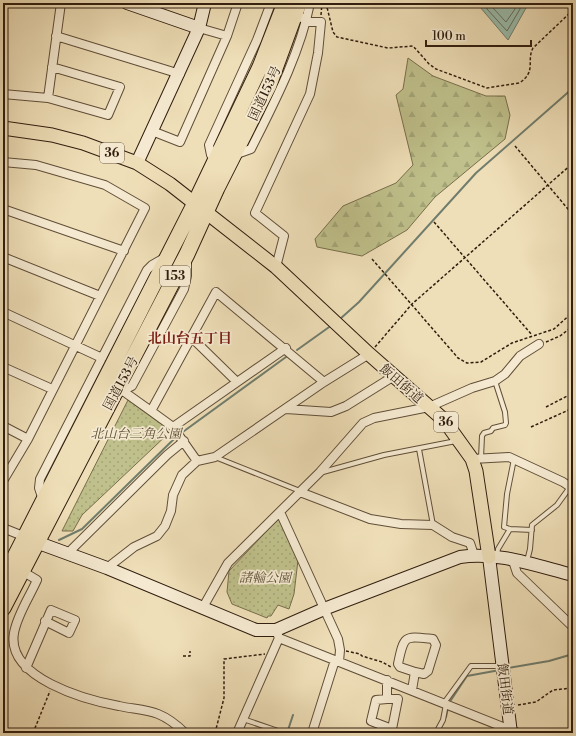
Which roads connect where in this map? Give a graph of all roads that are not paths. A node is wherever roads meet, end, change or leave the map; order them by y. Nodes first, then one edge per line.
1 (61, 3) edge
2 (127, 3) edge
3 (205, 3) edge
4 (238, 3) edge
5 (272, 3) edge
6 (310, 3) edge
7 (148, 6) edge
8 (297, 10) edge
9 (199, 28) junction
10 (56, 36) junction
11 (227, 36) junction
12 (52, 67) junction
13 (180, 74) junction
14 (3, 94) edge
15 (48, 98) junction
16 (3, 128) edge
17 (152, 131) junction
18 (217, 158) junction
19 (3, 162) edge
20 (137, 163) junction
21 (200, 208) junction
22 (3, 209) edge
23 (124, 251) junction
24 (169, 255) junction
25 (3, 257) edge
26 (276, 267) junction
27 (100, 296) junction
28 (3, 312) edge
29 (191, 337) junction
30 (539, 344) road end
31 (76, 345) junction
32 (286, 348) junction
33 (369, 354) junction
34 (102, 358) junction
35 (3, 367) edge
36 (394, 376) junction
37 (495, 381) junction
38 (236, 382) junction
39 (324, 382) junction
40 (52, 389) junction
41 (118, 393) junction
42 (429, 407) junction
43 (286, 409) junction
44 (151, 411) junction
45 (3, 426) edge
46 (174, 429) junction
47 (28, 439) junction
48 (183, 440) junction
49 (460, 441) junction
50 (419, 449) junction
51 (215, 457) junction
52 (477, 458) junction
53 (514, 460) junction
54 (197, 461) junction
55 (320, 472) junction
56 (3, 481) edge
57 (572, 488) edge
58 (300, 492) junction
59 (42, 500) junction
60 (280, 512) junction
61 (433, 525) junction
62 (3, 528) edge
63 (510, 529) junction
64 (532, 530) junction
65 (30, 539) junction
66 (69, 554) junction
67 (474, 555) junction
68 (493, 557) junction
69 (513, 561) junction
70 (526, 564) junction
71 (107, 568) junction
72 (22, 571) junction
73 (573, 574) edge
74 (3, 580) edge
75 (3, 608) edge
76 (202, 609) junction
77 (324, 610) junction
78 (45, 621) dead end
79 (573, 627) edge
80 (278, 634) junction
81 (337, 661) junction
82 (503, 666) junction
83 (26, 668) junction
84 (415, 672) junction
85 (387, 680) junction
86 (412, 690) junction
87 (387, 699) dead end
88 (445, 704) junction
89 (243, 720) junction
90 (513, 732) edge
91 (185, 733) edge
92 (237, 733) edge
93 (284, 733) edge
94 (312, 733) edge
95 (436, 733) edge

1 - 10 street
2 - 7 street
3 - 9 street
4 - 11 street
5 - 18 street
6 - 8 street
7 - 9 street
8 - 18 highway, 国道153号 / 153
8 - 21 highway, 国道153号 / 153
8 - 26 street
9 - 11 street
9 - 13 street
10 - 12 street
10 - 13 street
11 - 17 street
12 - 15 street
12 - 15 street
13 - 17 street
14 - 15 street
16 - 20 main road, 36
17 - 20 street
18 - 21 highway, 国道153号 / 153
19 - 23 street
20 - 21 main road, 36
21 - 24 highway, 国道153号 / 153
21 - 26 main road, 飯田街道 / 36
21 - 41 highway, 国道153号 / 153
22 - 23 street
23 - 27 street
24 - 34 street
24 - 59 highway, 国道153号 / 153
25 - 27 street
26 - 33 main road, 飯田街道 / 36
27 - 31 street
28 - 31 street
29 - 32 street
29 - 38 street
29 - 44 street
30 - 37 street
31 - 34 street
31 - 40 street
32 - 38 street
32 - 39 street
33 - 36 main road, 飯田街道 / 36
33 - 39 street
34 - 59 street
35 - 40 street
36 - 42 main road, 飯田街道 / 36
36 - 43 street
37 - 42 street
37 - 52 lane
38 - 46 street
39 - 43 street
40 - 47 street
41 - 44 street
41 - 65 highway, 国道153号 / 153
42 - 49 main road, 飯田街道 / 36
42 - 55 street
43 - 51 street
44 - 46 street
45 - 47 street
46 - 48 street
47 - 56 street
48 - 54 street
48 - 66 street
49 - 50 lane
49 - 52 main road, 飯田街道 / 36
50 - 55 lane
50 - 61 lane
51 - 54 street
51 - 58 lane
52 - 53 street
52 - 68 main road, 飯田街道 / 36
53 - 57 street
53 - 63 lane
54 - 71 street
55 - 58 street
57 - 64 lane
58 - 60 street
58 - 61 street
59 - 65 highway, 国道153号 / 153
60 - 76 street
60 - 77 street
61 - 67 street
62 - 65 street
63 - 64 lane
63 - 68 lane
64 - 70 lane
65 - 66 street
65 - 72 highway, 国道153号 / 153
65 - 74 highway, 国道153号 / 153
66 - 71 street
67 - 68 street
67 - 77 street
68 - 69 street
68 - 82 street, 飯田街道
69 - 70 street
69 - 79 street
70 - 73 street
71 - 76 street
72 - 75 highway, 国道153号 / 153
72 - 83 street
76 - 80 street
77 - 80 street
77 - 81 street
78 - 83 street
80 - 81 street
80 - 89 street
81 - 85 street
81 - 94 street
82 - 88 lane
82 - 90 street, 飯田街道
83 - 91 street
84 - 84 street
84 - 86 street
85 - 86 street
85 - 87 street
86 - 88 street
88 - 90 street
88 - 95 lane
89 - 92 street
89 - 93 lane

